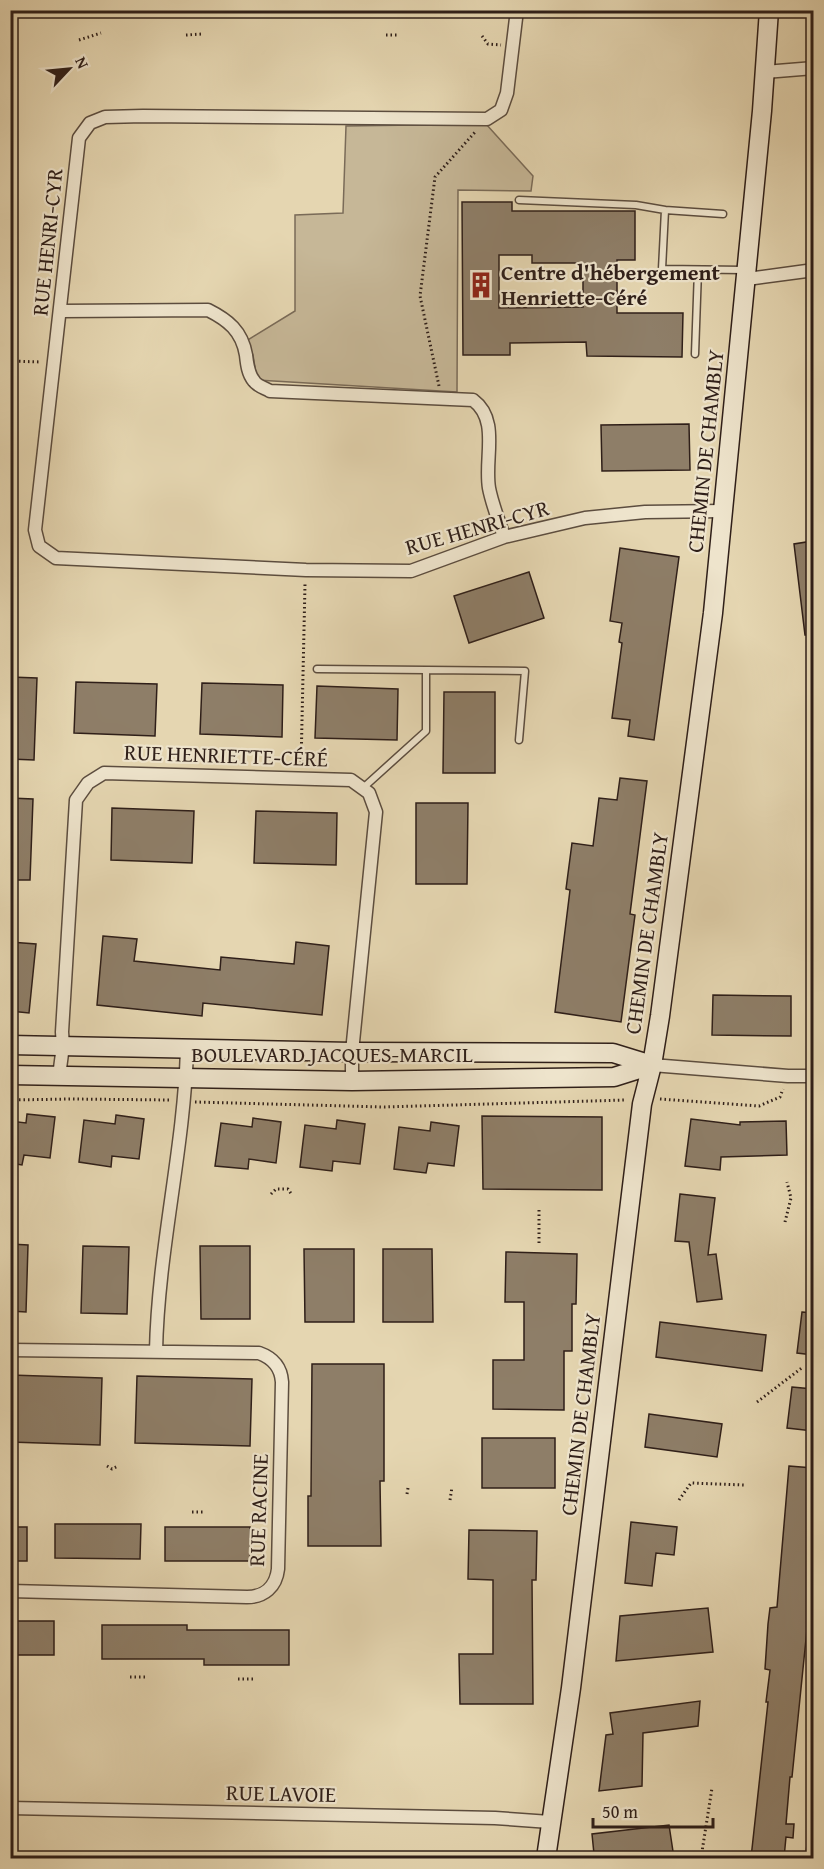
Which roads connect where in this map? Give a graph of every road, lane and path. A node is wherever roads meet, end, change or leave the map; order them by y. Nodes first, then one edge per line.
1 (517, 10) edge
2 (769, 10) edge
3 (101, 33) dead end
4 (202, 34) dead end
5 (186, 35) dead end
6 (386, 35) dead end
7 (398, 35) dead end
8 (482, 36) dead end
9 (79, 40) dead end
10 (513, 46) junction
11 (813, 68) edge
12 (765, 72) junction
13 (487, 119) junction
14 (519, 200) dead end
15 (664, 210) junction
16 (723, 214) dead end
17 (698, 270) junction
18 (813, 270) edge
19 (747, 275) junction
20 (61, 311) junction
21 (695, 354) dead end
22 (10, 361) edge
23 (43, 362) dead end
24 (441, 398) junction
25 (723, 511) junction
26 (504, 537) junction
27 (306, 570) junction
28 (317, 669) dead end
29 (426, 670) junction
30 (519, 740) dead end
31 (301, 779) junction
32 (363, 788) junction
33 (10, 1045) edge
34 (63, 1046) junction
35 (187, 1049) junction
36 (352, 1052) junction
37 (652, 1065) junction
38 (10, 1075) edge
39 (59, 1076) junction
40 (788, 1076) junction
41 (813, 1076) edge
42 (186, 1077) junction
43 (352, 1081) junction
44 (644, 1098) junction
45 (10, 1100) edge
46 (185, 1101) junction
47 (787, 1182) dead end
48 (271, 1194) dead end
49 (292, 1195) dead end
50 (539, 1208) dead end
51 (785, 1222) dead end
52 (539, 1243) dead end
53 (10, 1350) edge
54 (156, 1351) junction
55 (803, 1367) dead end
56 (757, 1402) dead end
57 (118, 1466) dead end
58 (107, 1467) dead end
59 (744, 1485) dead end
60 (452, 1487) dead end
61 (408, 1488) dead end
62 (407, 1494) dead end
63 (450, 1500) dead end
64 (679, 1500) dead end
65 (192, 1512) dead end
66 (204, 1512) dead end
67 (10, 1592) edge
68 (130, 1677) dead end
69 (146, 1677) dead end
70 (238, 1679) dead end
71 (255, 1679) dead end
72 (712, 1788) dead end
73 (10, 1808) edge
74 (550, 1822) junction
75 (813, 1843) edge
76 (546, 1858) edge
77 (701, 1858) edge
78 (812, 1858) edge

1 - 10 street
2 - 12 street, CHEMIN DE CHAMBLY
3 - 9 path
4 - 5 path
6 - 7 path
8 - 10 path
10 - 13 street
11 - 12 street
12 - 19 street, CHEMIN DE CHAMBLY
13 - 20 street, RUE HENRI-CYR
13 - 24 path
14 - 15 lane
15 - 16 lane
15 - 17 lane
17 - 19 lane
17 - 21 lane
18 - 19 street
19 - 25 street, CHEMIN DE CHAMBLY
20 - 24 street
20 - 27 street, RUE HENRI-CYR
22 - 23 path
24 - 26 street
25 - 26 street, RUE HENRI-CYR
25 - 37 street, CHEMIN DE CHAMBLY
26 - 27 street, RUE HENRI-CYR
27 - 31 path
28 - 29 lane
29 - 30 lane
29 - 32 lane
31 - 32 street, RUE HENRIETTE-CÉRÉ
31 - 34 street, RUE HENRIETTE-CÉRÉ
32 - 36 street
33 - 34 street, BOULEVARD JACQUES-MARCIL
34 - 35 street, BOULEVARD JACQUES-MARCIL
34 - 39 street, RUE HENRIETTE-CÉRÉ
35 - 36 street, BOULEVARD JACQUES-MARCIL
35 - 42 street
36 - 37 street, BOULEVARD JACQUES-MARCIL
36 - 43 street
37 - 40 street, BOULEVARD JACQUES-MARCIL
37 - 43 street, BOULEVARD JACQUES-MARCIL
37 - 44 street, CHEMIN DE CHAMBLY
38 - 39 street, BOULEVARD JACQUES-MARCIL
39 - 42 street, BOULEVARD JACQUES-MARCIL
40 - 41 street, BOULEVARD JACQUES-MARCIL
40 - 44 path
42 - 43 street, BOULEVARD JACQUES-MARCIL
42 - 46 street
44 - 46 path
44 - 74 street, CHEMIN DE CHAMBLY
45 - 46 path
46 - 54 street
47 - 51 path
48 - 49 path
50 - 52 path
53 - 54 street, RUE RACINE
54 - 67 street, RUE RACINE
55 - 56 path
57 - 58 path
59 - 64 path
60 - 63 path
61 - 62 path
65 - 66 path
68 - 69 path
70 - 71 path
72 - 77 path
73 - 74 street, RUE LAVOIE
74 - 76 street, CHEMIN DE CHAMBLY
75 - 78 street

